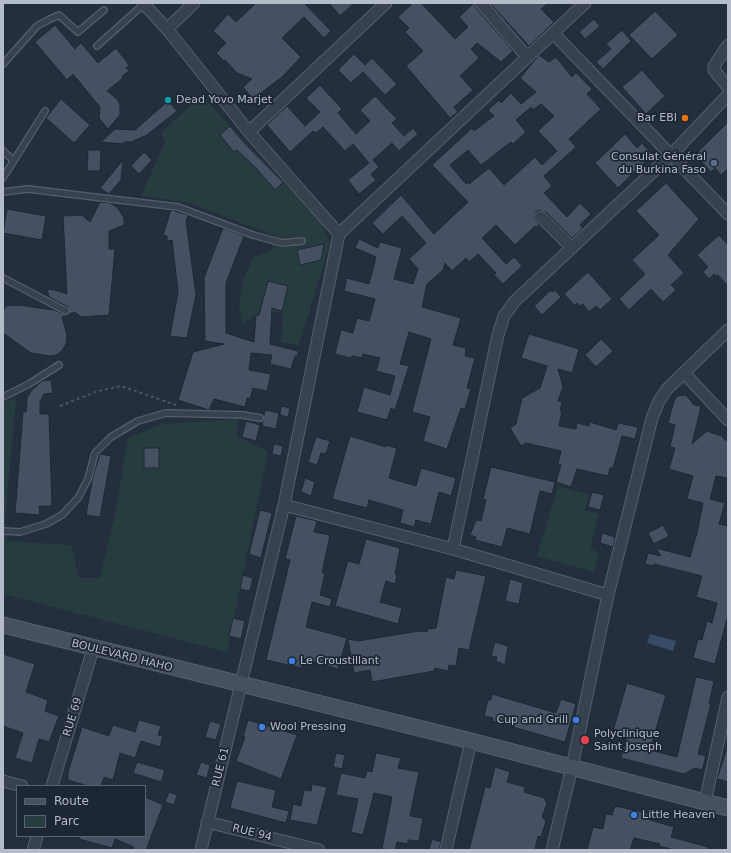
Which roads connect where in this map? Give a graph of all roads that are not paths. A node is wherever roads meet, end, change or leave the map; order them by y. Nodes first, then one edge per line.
1 (194, 3) edge
2 (386, 3) edge
3 (481, 3) edge
4 (585, 3) edge
5 (143, 4) edge
6 (104, 10) dead end
7 (167, 29) junction
8 (553, 33) junction
9 (728, 45) edge
10 (97, 46) dead end
11 (527, 57) junction
12 (3, 64) edge
13 (728, 87) edge
14 (728, 95) edge
15 (45, 111) dead end
16 (250, 132) junction
17 (3, 151) edge
18 (671, 155) junction
19 (13, 160) junction
20 (3, 178) edge
21 (3, 192) edge
22 (728, 214) edge
23 (541, 217) dead end
24 (339, 234) junction
25 (302, 241) dead end
26 (572, 248) junction
27 (3, 278) edge
28 (66, 311) dead end
29 (728, 330) edge
30 (59, 365) dead end
31 (684, 373) junction
32 (3, 396) edge
33 (260, 418) dead end
34 (728, 420) edge
35 (284, 505) junction
36 (3, 531) edge
37 (453, 549) junction
38 (608, 595) junction
39 (3, 625) edge
40 (94, 649) junction
41 (242, 685) junction
42 (728, 697) edge
43 (471, 741) junction
44 (572, 767) junction
45 (3, 781) edge
46 (18, 785) edge
47 (52, 785) edge
48 (705, 802) junction
49 (728, 808) edge
50 (207, 822) junction
51 (37, 837) edge
52 (33, 850) edge
53 (201, 850) edge
54 (319, 850) edge
55 (446, 850) edge
56 (552, 850) edge

1 - 7 street
2 - 16 street
3 - 11 street
4 - 8 street
5 - 7 street
5 - 10 lane
6 - 12 lane
7 - 16 street
8 - 11 street
8 - 18 street
9 - 13 street
11 - 24 street
14 - 18 street
15 - 19 lane
16 - 24 street
17 - 19 lane
18 - 22 street
18 - 26 street
19 - 20 lane
21 - 25 lane
23 - 26 street
24 - 35 street, RUE 61
26 - 37 street
27 - 28 lane
29 - 31 street
30 - 32 lane
31 - 34 street
31 - 38 street
33 - 36 lane
35 - 37 street
35 - 41 street, RUE 61
37 - 38 street
38 - 44 street
39 - 40 main road, BOULEVARD HAHO
40 - 41 main road, BOULEVARD HAHO
40 - 47 street, RUE 69
41 - 43 main road, BOULEVARD HAHO
41 - 50 street, RUE 61
42 - 48 street
43 - 44 main road, BOULEVARD HAHO
43 - 55 street
44 - 48 main road, BOULEVARD HAHO
44 - 56 street
45 - 46 street
48 - 49 main road, BOULEVARD HAHO
50 - 53 street, RUE 61
50 - 54 street, RUE 94
51 - 52 street

